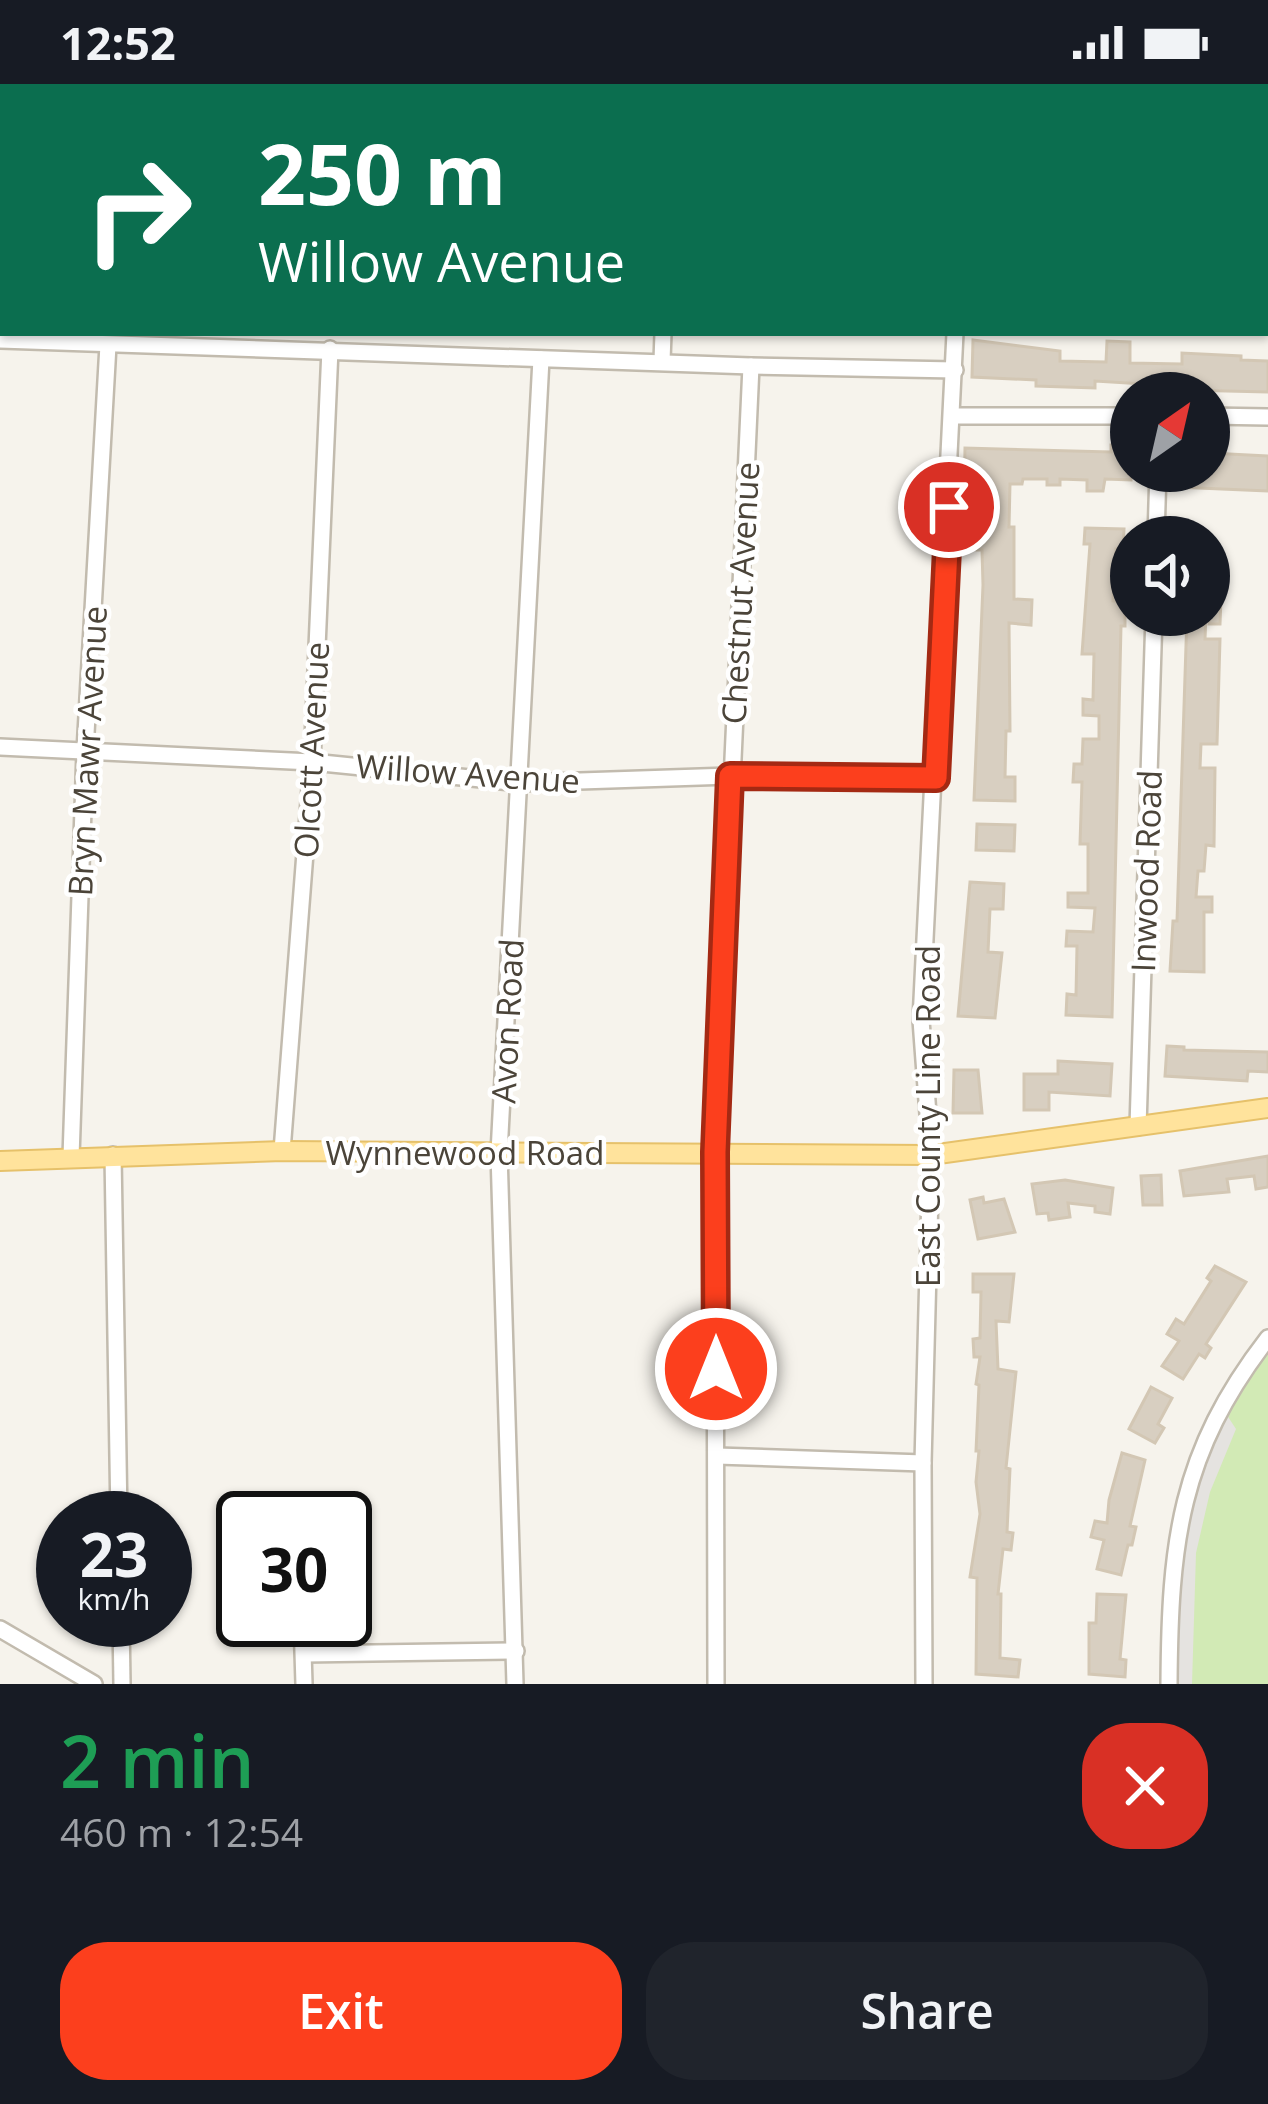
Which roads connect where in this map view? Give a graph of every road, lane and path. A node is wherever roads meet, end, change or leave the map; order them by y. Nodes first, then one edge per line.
1 (663, 336) edge
2 (956, 336) edge
3 (0, 340) edge
4 (108, 345) junction
5 (330, 349) junction
6 (541, 358) junction
7 (662, 361) junction
8 (751, 367) junction
9 (955, 370) junction
10 (953, 416) junction
11 (1110, 416) edge
12 (1230, 416) edge
13 (1268, 417) edge
14 (1153, 636) edge
15 (0, 747) edge
16 (86, 751) junction
17 (312, 762) junction
18 (730, 776) junction
19 (936, 778) junction
20 (520, 783) junction
21 (1268, 1108) edge
22 (1138, 1127) junction
23 (283, 1151) junction
24 (715, 1152) junction
25 (499, 1153) junction
26 (113, 1155) junction
27 (931, 1155) junction
28 (71, 1157) junction
29 (0, 1161) edge
30 (1268, 1338) edge
31 (717, 1456) junction
32 (923, 1463) junction
33 (119, 1491) edge
34 (0, 1629) edge
35 (121, 1647) edge
36 (304, 1647) edge
37 (516, 1651) junction
38 (304, 1654) junction
39 (94, 1684) edge
40 (122, 1684) edge
41 (304, 1684) edge
42 (515, 1684) edge
43 (716, 1684) edge
44 (924, 1684) edge
45 (1169, 1684) edge

1 - 7 street
2 - 9 street, East County Line Road
3 - 4 street
4 - 5 street
4 - 16 street, Bryn Mawr Avenue
5 - 6 street
5 - 17 street, Olcott Avenue
6 - 7 street
6 - 20 street, Avon Road
7 - 8 street
8 - 9 street
8 - 18 street, Chestnut Avenue
9 - 10 street, East County Line Road
10 - 11 street
10 - 19 street, East County Line Road
12 - 13 street
14 - 22 street, Inwood Road
15 - 16 street, Willow Avenue
16 - 17 street, Willow Avenue
16 - 28 street, Bryn Mawr Avenue
17 - 20 street, Willow Avenue
17 - 23 street, Olcott Avenue
18 - 19 street, Willow Avenue
18 - 20 street, Willow Avenue
18 - 24 street, Chestnut Avenue
19 - 27 street, East County Line Road
20 - 25 street, Avon Road
21 - 22 main road, Wynnewood Road
22 - 27 main road, Wynnewood Road
23 - 25 main road, Wynnewood Road
23 - 26 main road, Wynnewood Road
24 - 25 main road, Wynnewood Road
24 - 27 main road, Wynnewood Road
24 - 31 street, Chestnut Avenue
25 - 37 street, Avon Road
26 - 28 main road, Wynnewood Road
26 - 33 street
27 - 32 street, East County Line Road
28 - 29 main road, Wynnewood Road
30 - 45 street
31 - 32 street
31 - 43 street, Chestnut Avenue
32 - 44 street, East County Line Road
34 - 39 street
35 - 40 street
36 - 38 street
37 - 38 street
37 - 42 street, Avon Road
38 - 41 street

